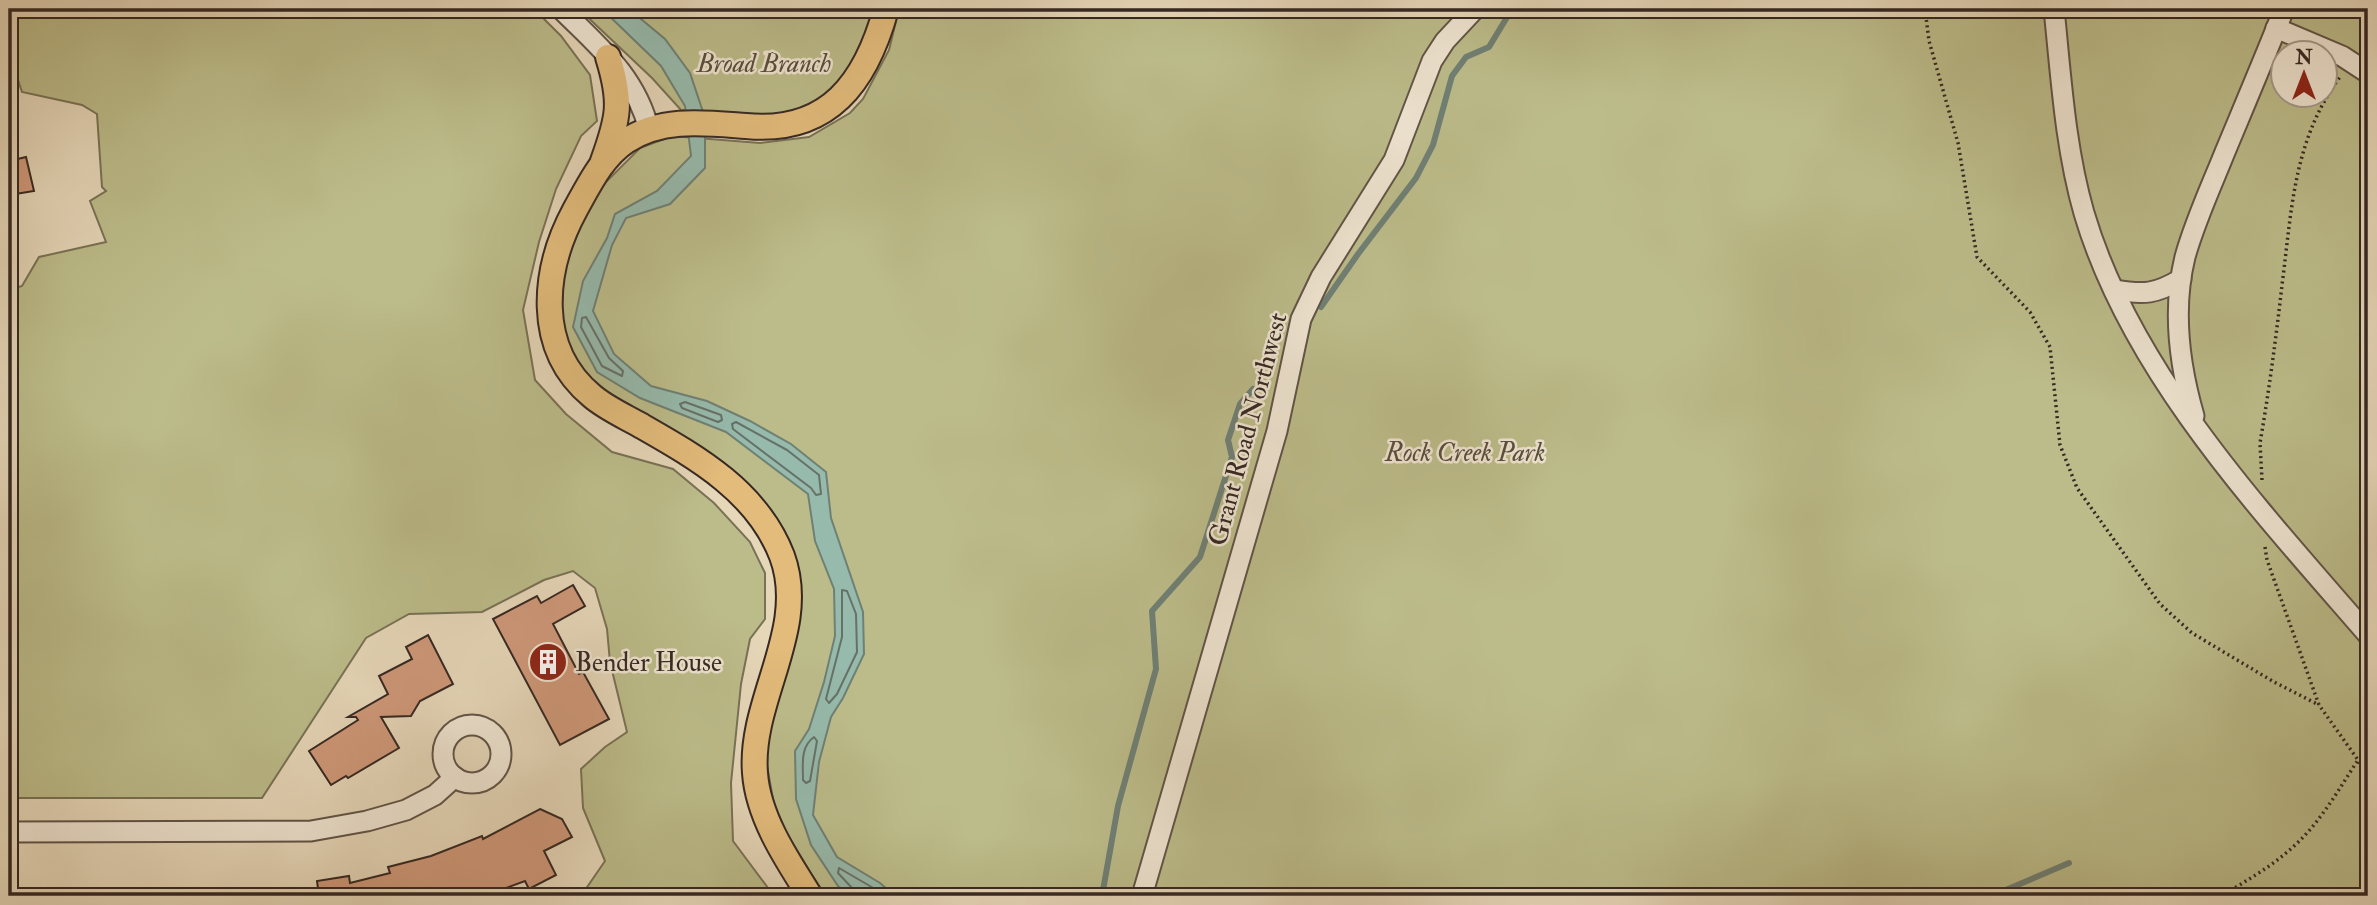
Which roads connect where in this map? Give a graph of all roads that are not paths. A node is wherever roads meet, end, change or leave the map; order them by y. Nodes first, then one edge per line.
1 (561, 9) edge
2 (886, 9) edge
3 (1475, 9) edge
4 (2054, 9) edge
5 (2284, 9) edge
6 (2276, 28) junction
7 (608, 57) junction
8 (2368, 73) edge
9 (649, 130) junction
10 (601, 166) junction
11 (2181, 279) junction
12 (2115, 290) junction
13 (2197, 427) junction
14 (2368, 635) edge
15 (455, 777) dead end
16 (9, 832) edge
17 (810, 896) edge
18 (1142, 896) edge

1 - 7 street
2 - 9 main road
3 - 18 street, Grant Road Northwest
4 - 12 street
5 - 6 street
6 - 8 street
6 - 11 street
7 - 9 street
7 - 10 main road
9 - 10 main road
10 - 17 main road
11 - 12 street
11 - 13 street
12 - 13 street
13 - 14 street
15 - 16 street

